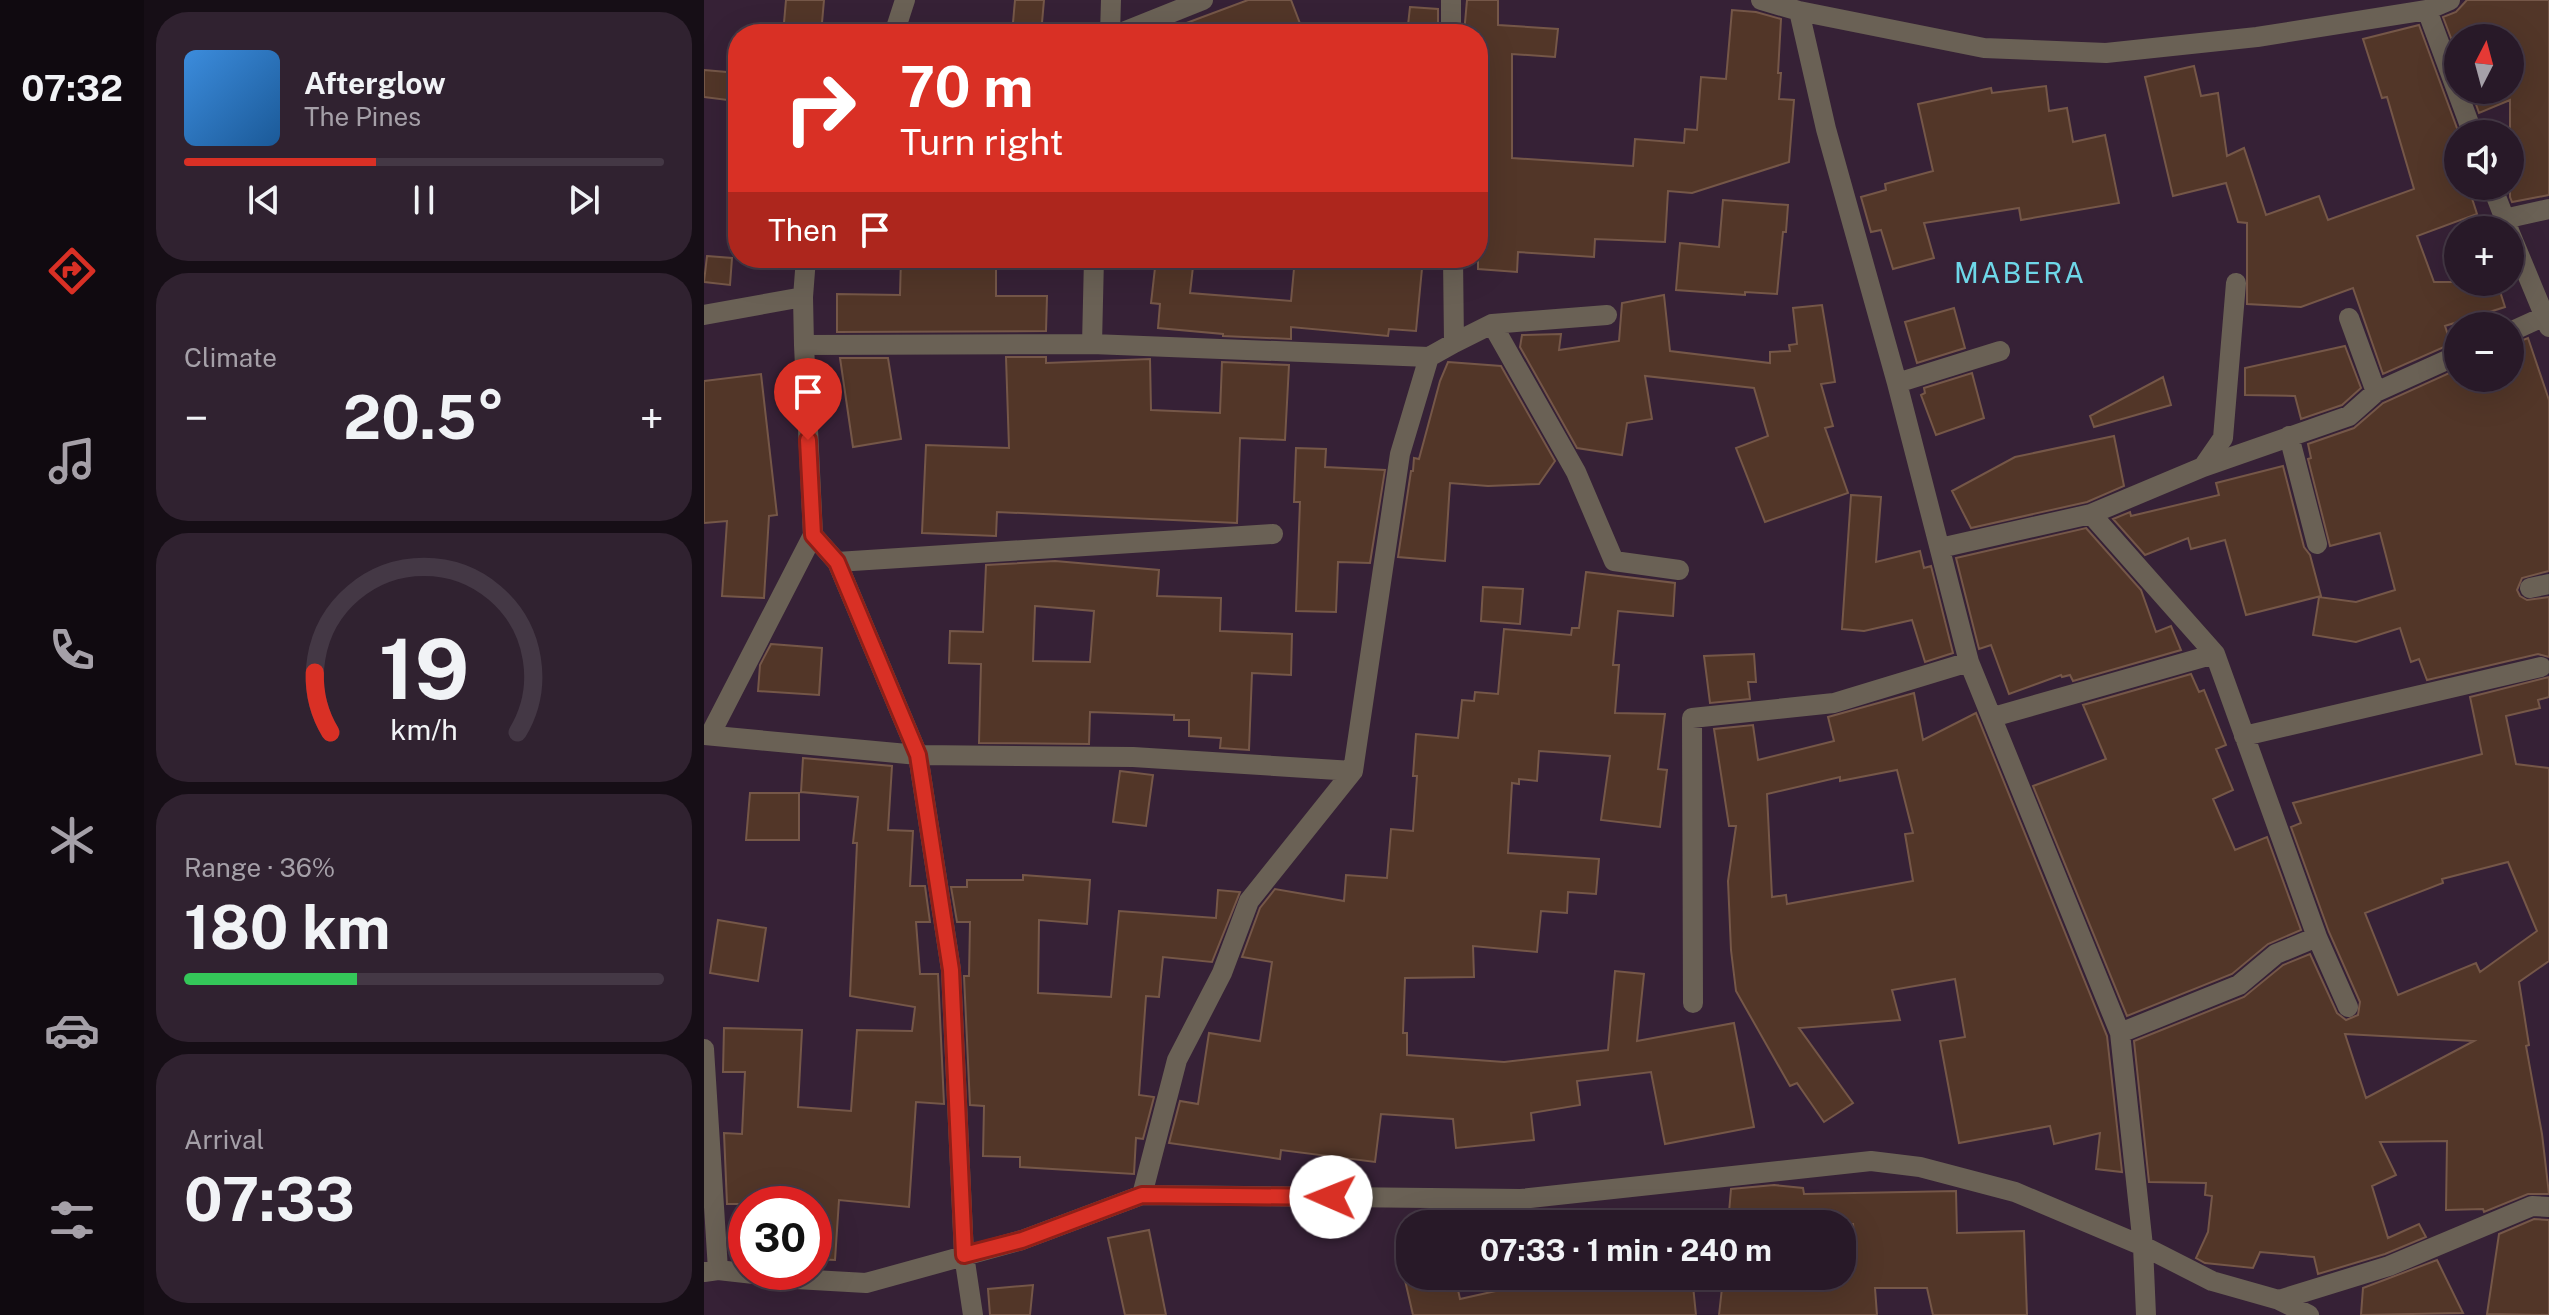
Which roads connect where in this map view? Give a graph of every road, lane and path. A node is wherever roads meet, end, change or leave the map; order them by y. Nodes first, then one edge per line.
1 (905, 0) edge
2 (1111, 0) edge
3 (1203, 0) edge
4 (1451, 0) edge
5 (1761, 0) edge
6 (2450, 0) edge
7 (2427, 10) junction
8 (1799, 11) junction
9 (897, 24) edge
10 (1110, 24) edge
11 (1143, 24) edge
12 (1451, 24) edge
13 (2468, 120) edge
14 (2549, 209) edge
15 (2524, 220) edge
16 (2524, 266) edge
17 (805, 268) edge
18 (1094, 268) edge
19 (1453, 268) edge
20 (2236, 283) dead end
21 (803, 297) junction
22 (704, 315) edge
23 (1607, 315) dead end
24 (2349, 318) dead end
25 (2547, 321) edge
26 (1492, 324) junction
27 (2524, 328) edge
28 (1454, 343) junction
29 (1092, 344) junction
30 (804, 345) junction
31 (2000, 351) dead end
32 (1429, 357) junction
33 (2444, 361) edge
34 (1897, 383) junction
35 (2376, 392) junction
36 (2289, 436) junction
37 (2203, 467) junction
38 (2091, 514) junction
39 (1273, 534) dead end
40 (813, 535) junction
41 (2317, 544) dead end
42 (1940, 548) junction
43 (837, 562) junction
44 (1679, 570) dead end
45 (2215, 654) junction
46 (1969, 662) junction
47 (2541, 667) dead end
48 (1993, 717) junction
49 (707, 735) edge
50 (2244, 736) junction
51 (918, 755) junction
52 (1353, 771) junction
53 (2317, 937) junction
54 (1693, 1003) dead end
55 (2348, 1007) dead end
56 (2120, 1033) junction
57 (704, 1049) edge
58 (1142, 1195) junction
59 (2549, 1207) edge
60 (2143, 1246) junction
61 (964, 1255) junction
62 (711, 1271) edge
63 (2279, 1300) junction
64 (973, 1315) edge
65 (2146, 1315) edge
66 (2309, 1315) edge

1 - 9 street
2 - 10 street
3 - 11 street
4 - 12 street
5 - 8 street
6 - 7 street
7 - 8 street
7 - 13 street
8 - 34 street
14 - 15 street
16 - 25 street
17 - 21 street
18 - 29 street
19 - 28 street
20 - 37 street
21 - 22 street
21 - 30 street
23 - 26 street
24 - 35 street
25 - 27 street
26 - 28 street
26 - 44 street
28 - 32 street
29 - 30 street
29 - 32 street
30 - 40 street
31 - 34 street
32 - 52 street
33 - 35 street
34 - 42 street
35 - 36 street
36 - 37 street
36 - 41 street
37 - 38 street
38 - 42 street
38 - 45 street
39 - 43 street
40 - 43 street
40 - 49 street
42 - 46 street
43 - 51 street
45 - 48 street
45 - 50 street
46 - 48 street
46 - 54 street
47 - 50 street
48 - 56 street
49 - 51 street
50 - 53 street
51 - 52 street
51 - 61 street
52 - 58 street
53 - 55 street
53 - 56 street
56 - 60 street
57 - 62 street
58 - 60 street
58 - 61 street
59 - 63 street
60 - 63 street
60 - 65 street
61 - 62 street
61 - 64 street
63 - 66 street

